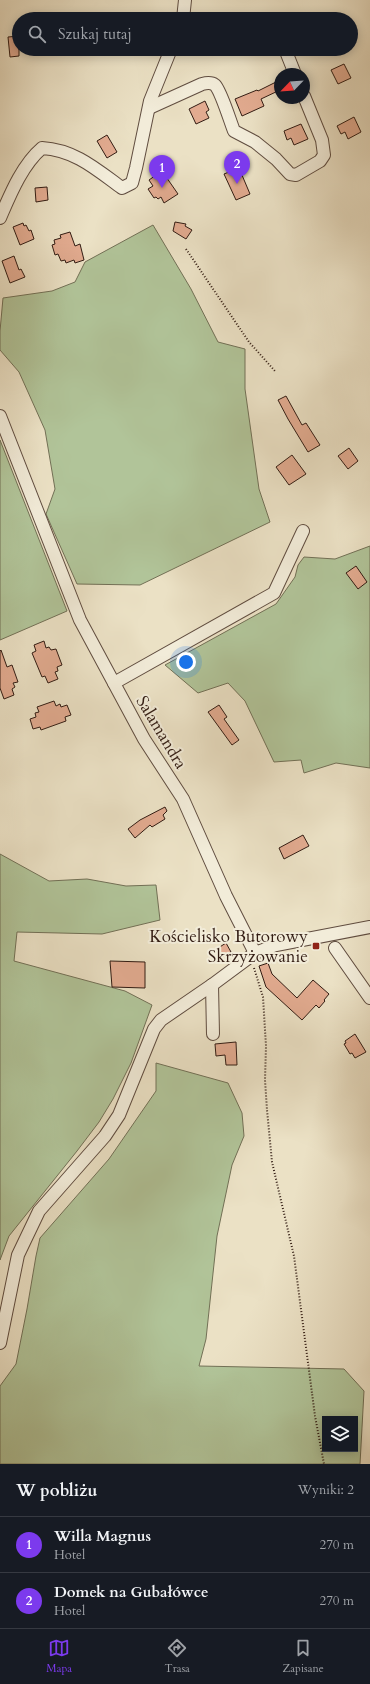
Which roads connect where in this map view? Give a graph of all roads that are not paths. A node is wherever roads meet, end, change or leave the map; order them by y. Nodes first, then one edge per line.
1 (185, 0) edge
2 (184, 12) edge
3 (168, 56) edge
4 (288, 56) edge
5 (293, 68) edge
6 (307, 104) edge
7 (149, 108) junction
8 (0, 218) edge
9 (0, 416) edge
10 (303, 531) dead end
11 (114, 683) junction
12 (370, 927) edge
13 (333, 943) junction
14 (252, 954) junction
15 (212, 985) junction
16 (370, 998) edge
17 (213, 1034) dead end
18 (0, 1343) edge

1 - 2 street
3 - 7 street
4 - 5 street
6 - 7 street
7 - 8 street
9 - 11 street, Salamandra
10 - 11 street
11 - 14 street, Salamandra
12 - 13 street
13 - 14 street
13 - 16 street
14 - 15 street
15 - 17 street
15 - 18 street

